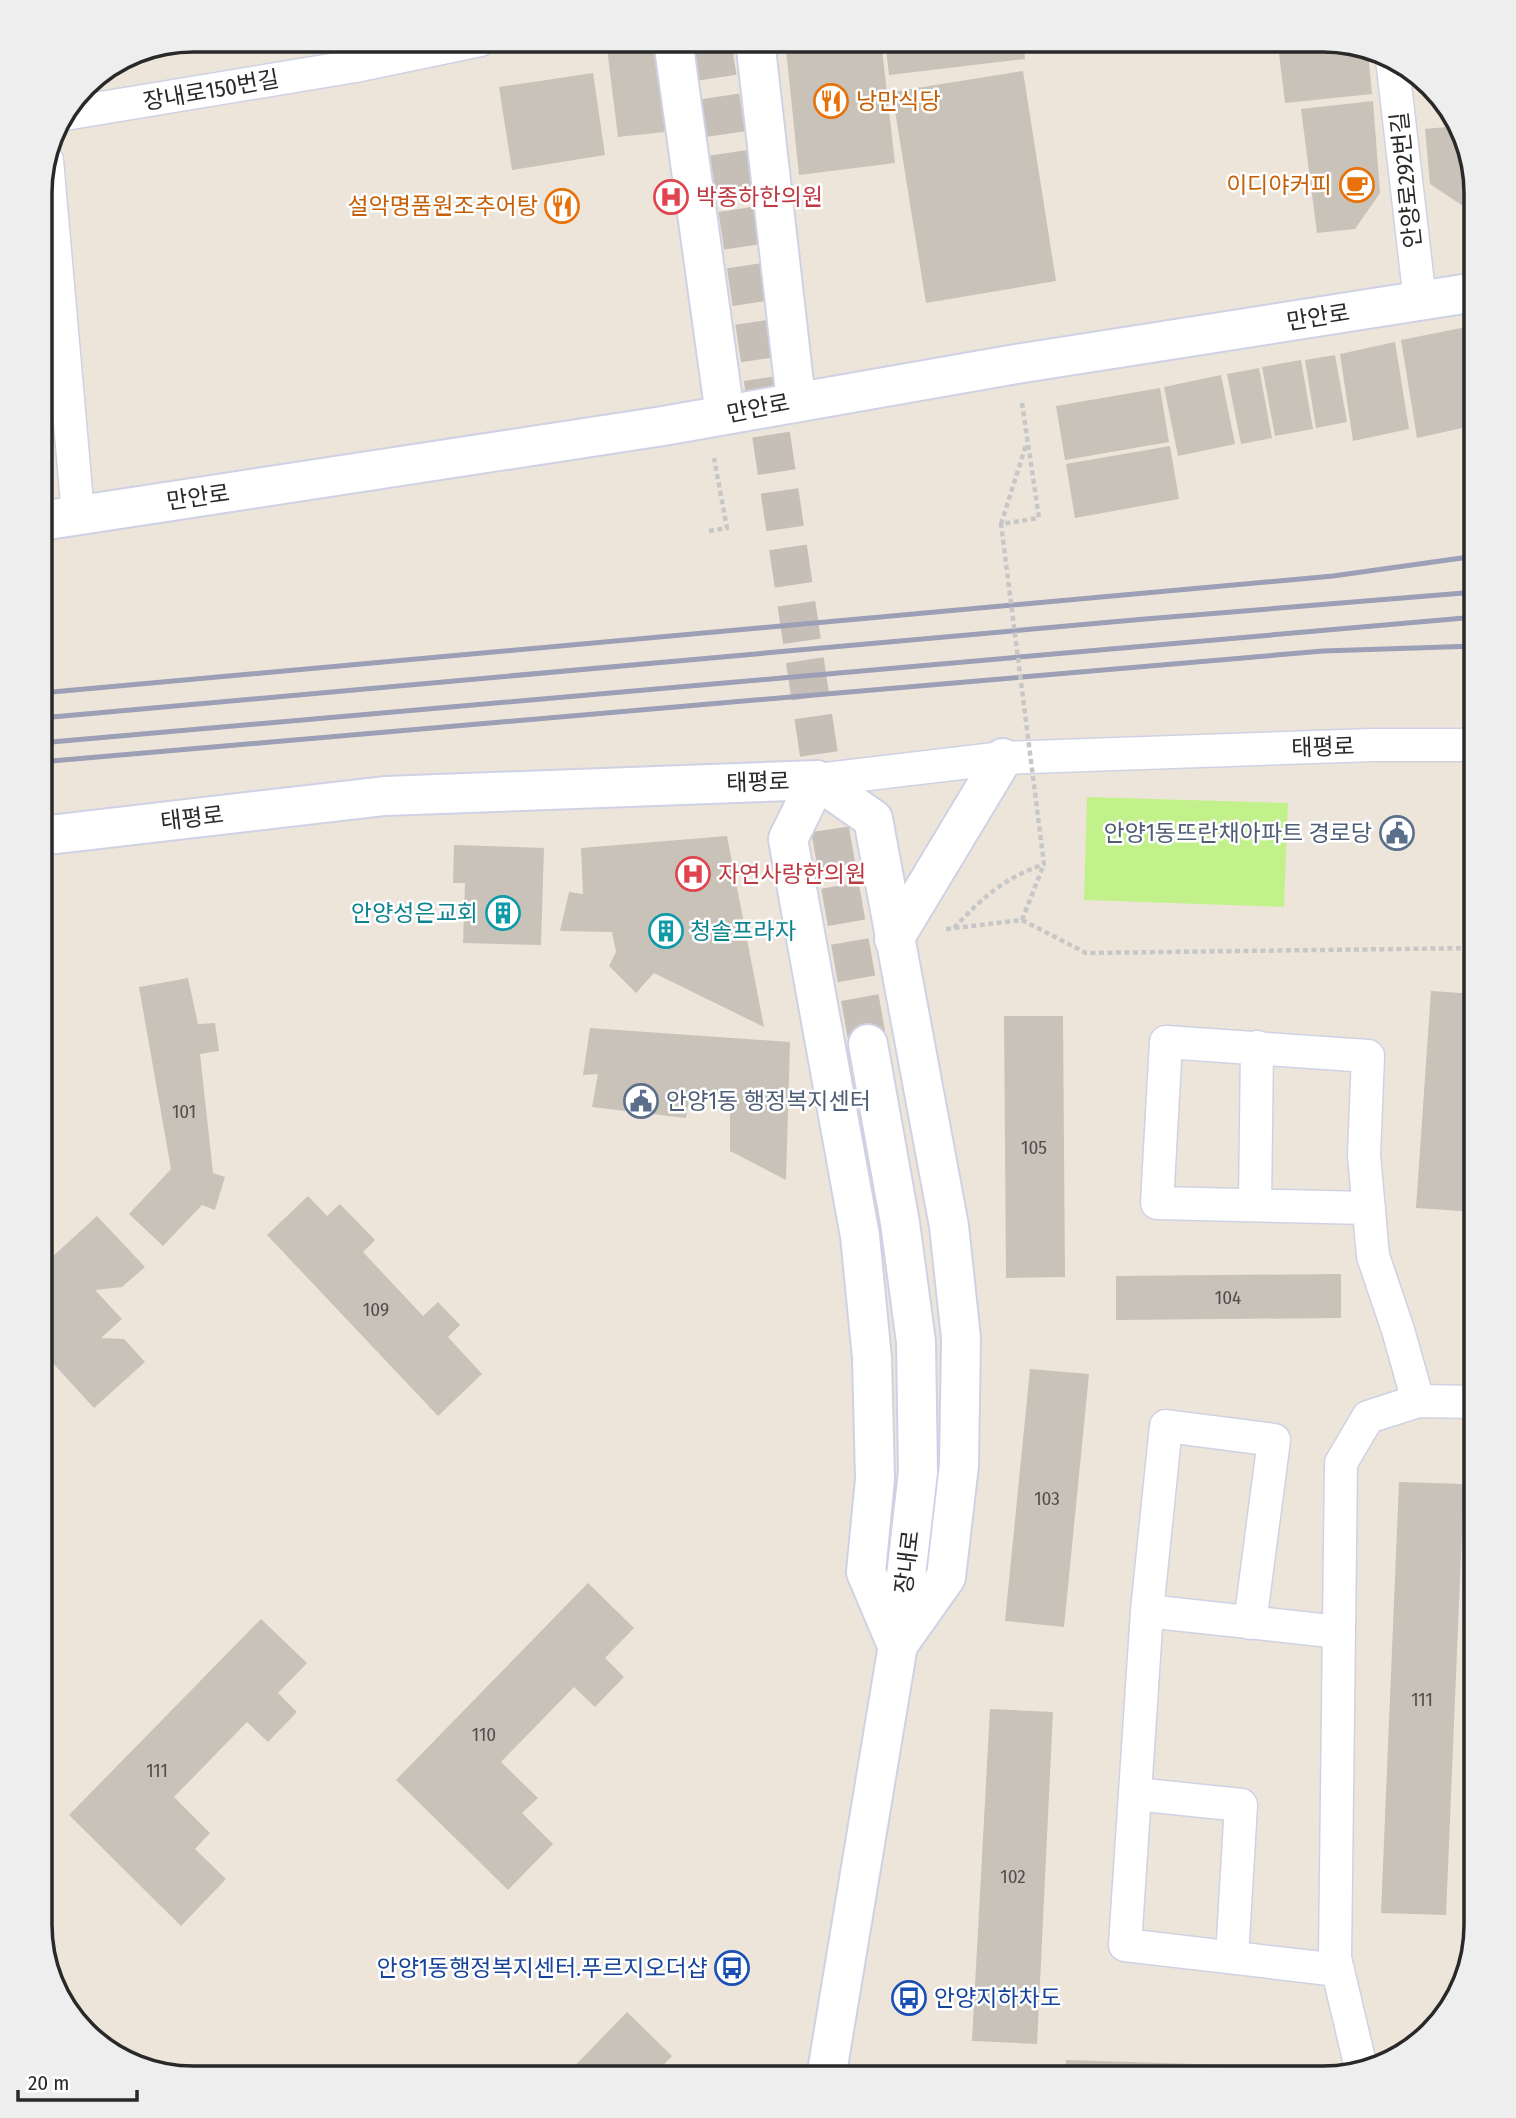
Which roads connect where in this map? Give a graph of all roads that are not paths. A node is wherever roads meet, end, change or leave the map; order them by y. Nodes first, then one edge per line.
1 (674, 52) edge
2 (756, 52) edge
3 (354, 53) edge
4 (1393, 72) edge
5 (80, 111) edge
6 (53, 228) edge
7 (1464, 294) edge
8 (1420, 301) junction
9 (796, 401) junction
10 (716, 416) junction
11 (78, 514) junction
12 (53, 519) edge
13 (1464, 745) edge
14 (1003, 758) junction
15 (817, 780) junction
16 (53, 835) edge
17 (894, 939) junction
18 (868, 1044) tunnel mouth
19 (1257, 1046) junction
20 (1255, 1205) junction
21 (1369, 1208) junction
22 (1418, 1401) junction
23 (1464, 1402) edge
24 (1147, 1611) junction
25 (1250, 1623) junction
26 (1339, 1632) junction
27 (898, 1645) junction
28 (1135, 1794) junction
29 (1232, 1957) junction
30 (1338, 1970) junction
31 (1359, 2061) edge
32 (828, 2066) edge

1 - 10 street
2 - 9 street
3 - 5 street, 장내로150번길
4 - 8 street, 안양로292번길
6 - 11 street
7 - 8 street, 만안로
8 - 9 street, 만안로
9 - 10 street, 만안로
10 - 11 street, 만안로
11 - 12 street, 만안로
13 - 14 street, 태평로
14 - 15 street, 태평로
14 - 17 street
15 - 16 street, 태평로
15 - 17 street
15 - 27 street
17 - 27 street
18 - 27 street, 장내로
19 - 20 street
19 - 20 street
19 - 21 street
20 - 21 street
21 - 22 street
22 - 23 street
22 - 26 street
24 - 25 street
24 - 25 street
24 - 28 street
25 - 26 street
26 - 30 street
27 - 32 street, 장내로
28 - 29 street
28 - 29 street
29 - 30 street
30 - 31 street

